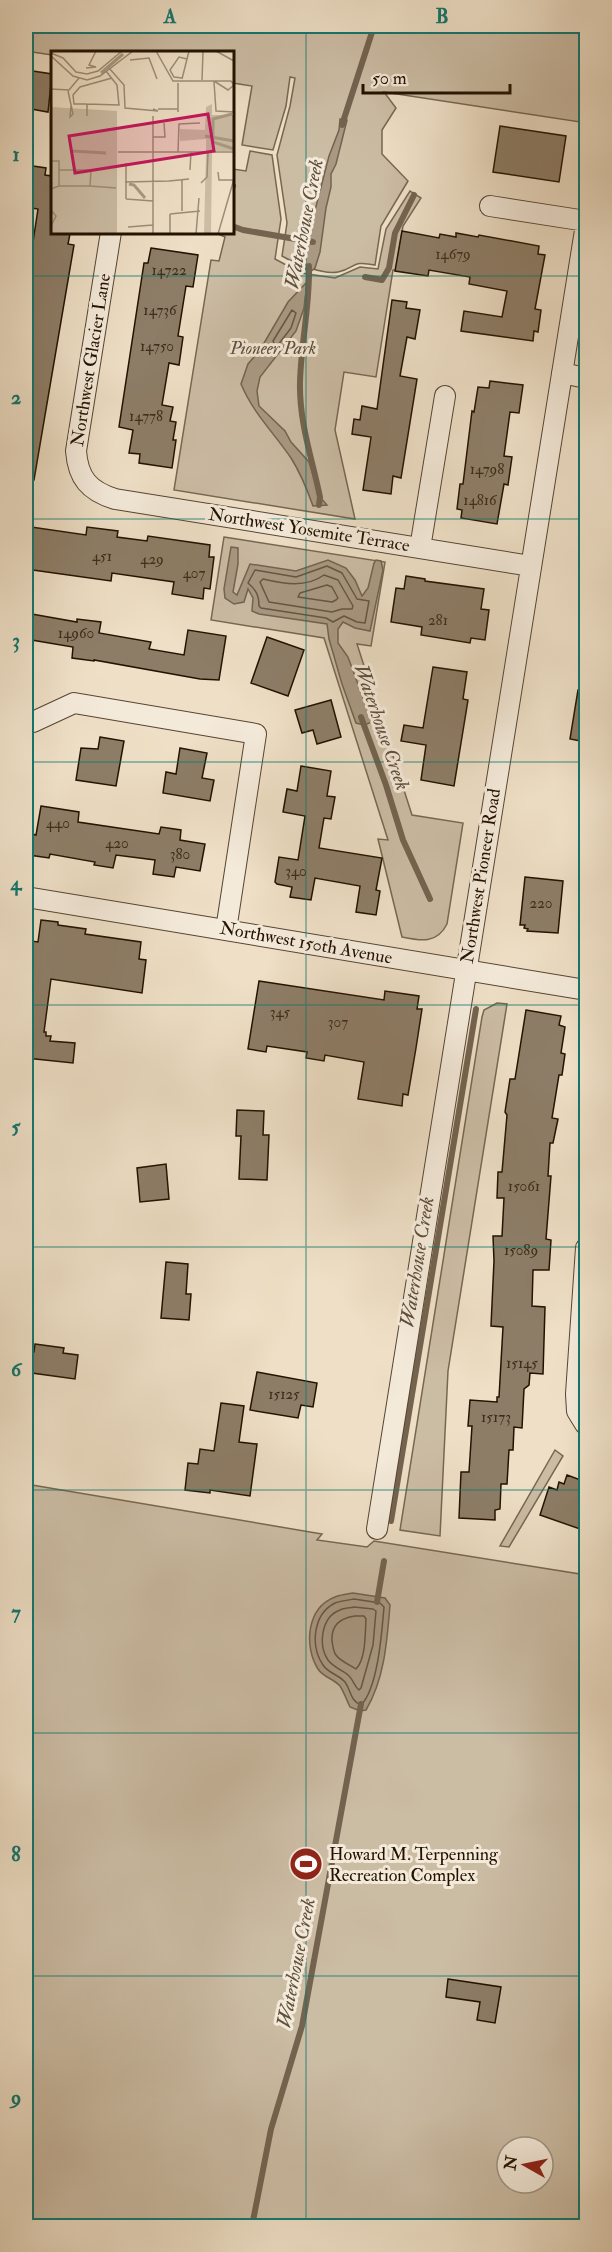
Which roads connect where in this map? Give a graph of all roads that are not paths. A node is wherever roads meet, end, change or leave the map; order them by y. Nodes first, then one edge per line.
1 (490, 206) dead end
2 (586, 222) edge
3 (111, 234) edge
4 (562, 374) junction
5 (586, 378) edge
6 (444, 396) dead end
7 (89, 486) joint
8 (420, 548) junction
9 (531, 566) junction
10 (33, 722) dead end
11 (26, 897) edge
12 (226, 930) junction
13 (466, 970) junction
14 (586, 990) edge
15 (586, 1248) edge
16 (584, 1425) edge
17 (376, 1529) dead end

1 - 2 street
2 - 4 street, Northwest Pioneer Road
3 - 7 street, Northwest Glacier Lane
4 - 5 street
4 - 9 street, Northwest Pioneer Road
6 - 8 street
7 - 8 street, Northwest Yosemite Terrace
8 - 9 street, Northwest Yosemite Terrace
9 - 13 street, Northwest Pioneer Road
10 - 12 street
11 - 12 street, Northwest 150th Avenue
12 - 13 street, Northwest 150th Avenue
13 - 14 street, Northwest 150th Avenue
13 - 17 street, Northwest Pioneer Road
15 - 16 street

